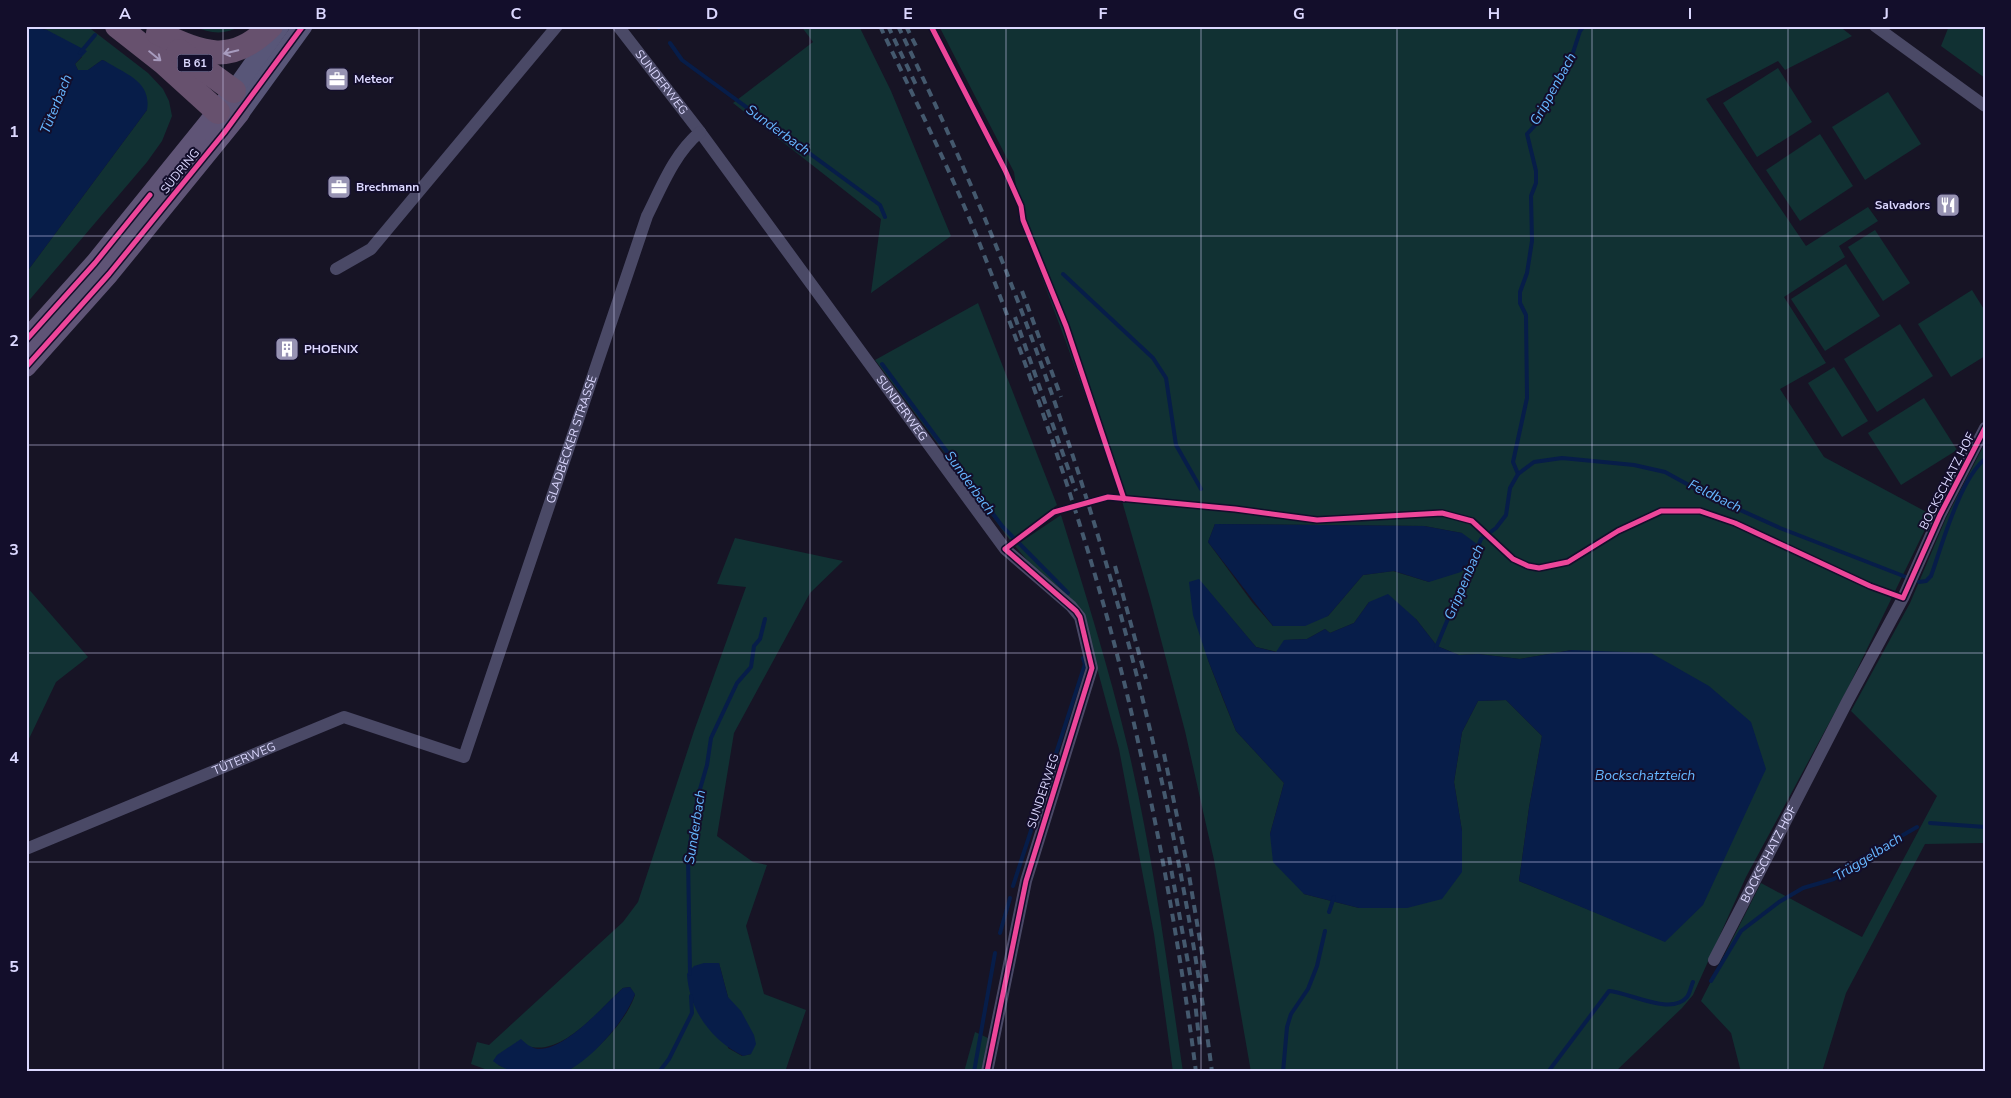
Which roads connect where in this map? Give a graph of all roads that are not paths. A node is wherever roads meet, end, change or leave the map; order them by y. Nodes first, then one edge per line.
1 (117, 26) edge
2 (271, 26) edge
3 (280, 26) edge
4 (303, 26) edge
5 (557, 26) edge
6 (618, 26) edge
7 (1875, 26) edge
8 (154, 30) edge
9 (230, 105) junction
10 (1985, 106) edge
11 (700, 132) junction
12 (336, 270) dead end
13 (26, 340) edge
14 (26, 367) edge
15 (1985, 428) edge
16 (464, 758) joint
17 (26, 849) edge
18 (1714, 960) dead end
19 (987, 1072) edge

1 -> 9 highway
2 -> 8 highway
3 - 9 main road, SÜDRING
4 - 9 main road, SÜDRING
5 - 12 street
6 - 11 street, SUNDERWEG
7 - 10 street
8 - 9 highway, B 61
9 - 13 main road, SÜDRING
9 - 14 main road, SÜDRING
11 - 16 street, GLADBECKER STRASSE
11 - 19 street, SUNDERWEG
15 - 18 street, BOCKSCHATZ HOF
16 - 17 street, TÜTERWEG

